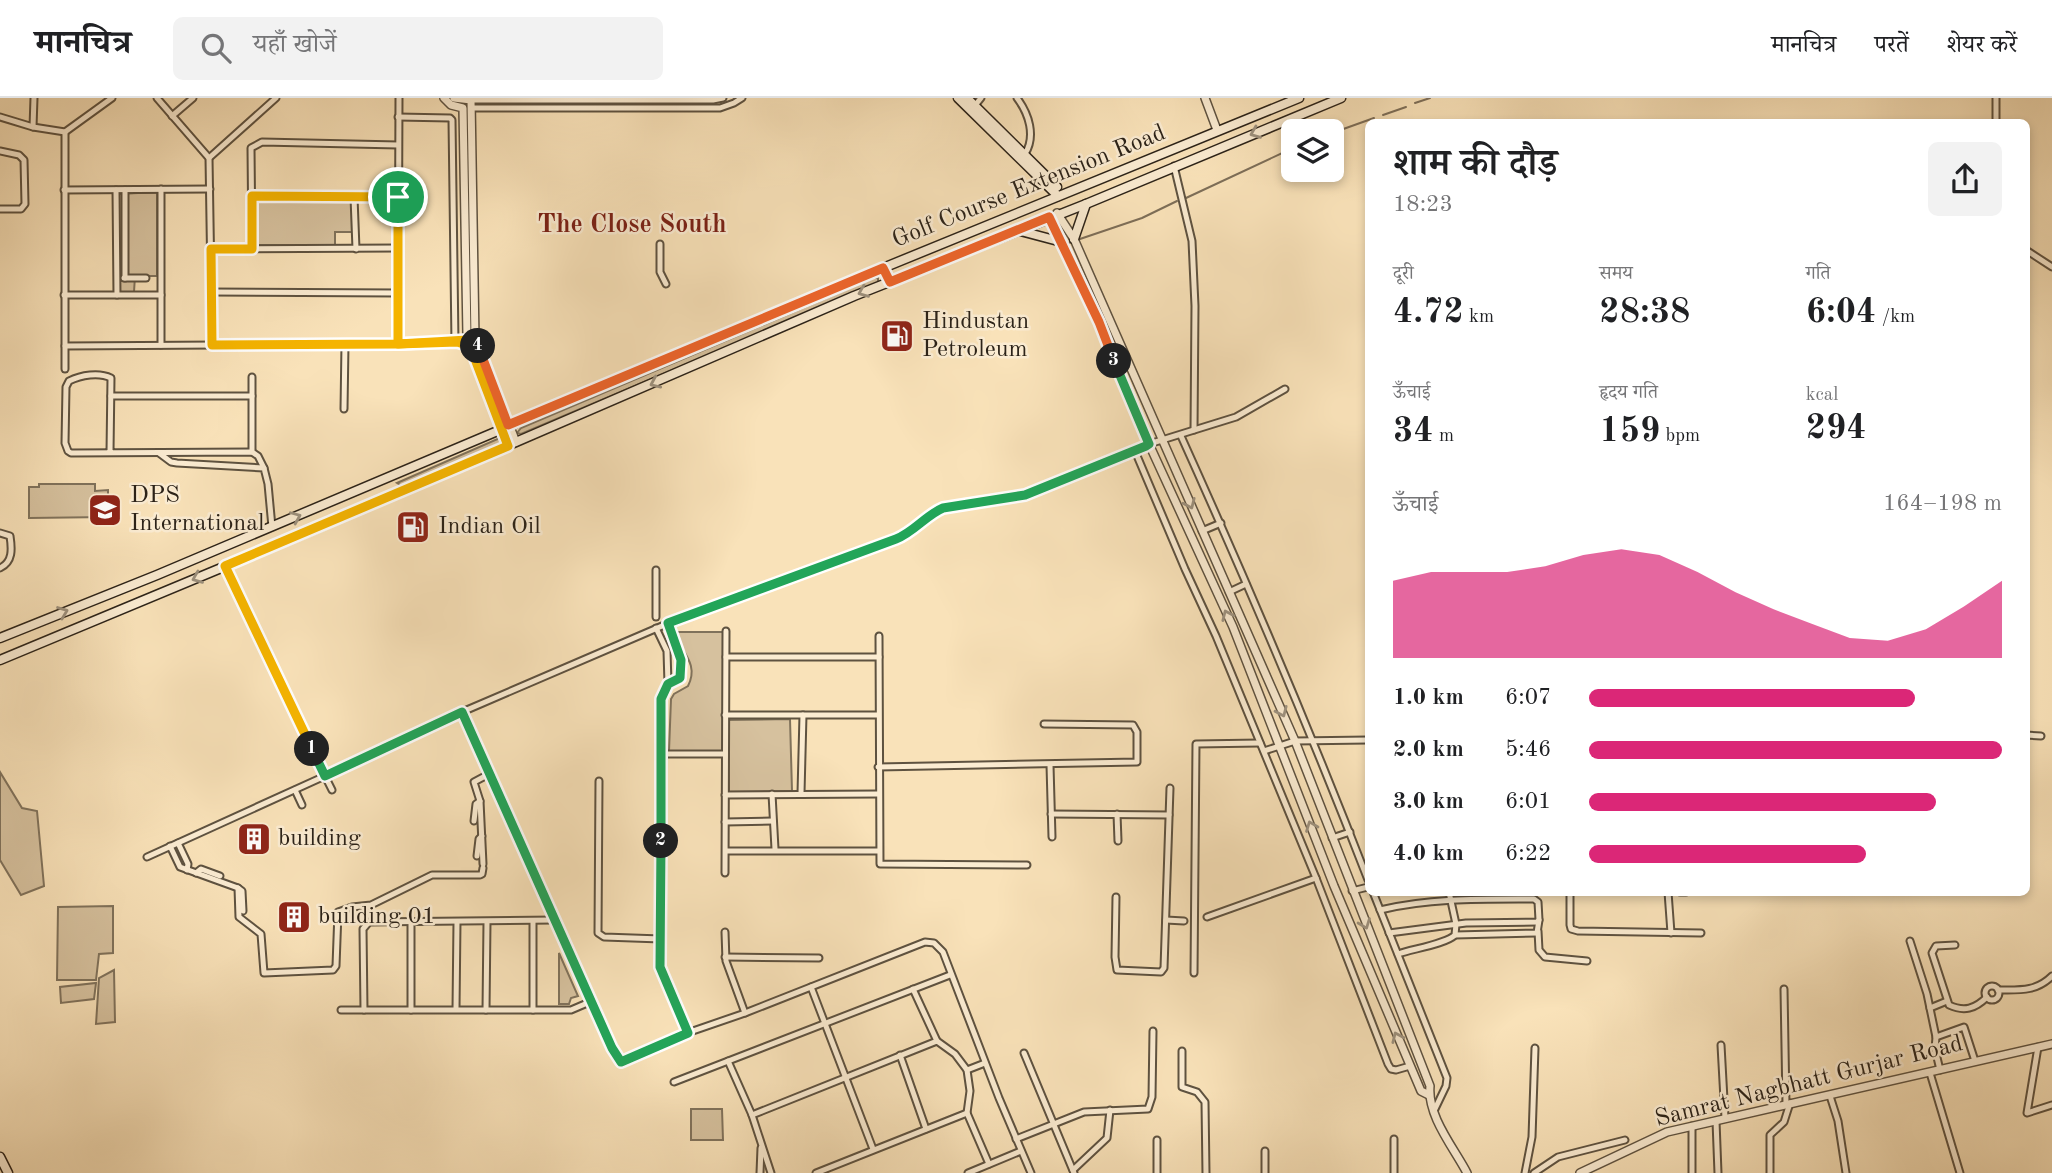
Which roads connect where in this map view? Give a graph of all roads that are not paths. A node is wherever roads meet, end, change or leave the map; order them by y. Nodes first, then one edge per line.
1 (34, 98) edge
2 (112, 98) edge
3 (157, 98) edge
4 (193, 98) edge
5 (276, 98) edge
6 (399, 98) edge
7 (444, 98) edge
8 (454, 98) edge
9 (723, 98) edge
10 (742, 98) edge
11 (958, 98) edge
12 (967, 98) edge
13 (1017, 98) edge
14 (1205, 98) edge
15 (1299, 98) edge
16 (1341, 98) edge
17 (1996, 98) edge
18 (607, 99) edge
19 (621, 99) edge
20 (668, 100) junction
21 (696, 100) junction
22 (467, 103) edge
23 (976, 105) edge
24 (727, 106) junction
25 (612, 108) junction
26 (625, 108) junction
27 (668, 108) junction
28 (696, 108) junction
29 (172, 116) junction
30 (0, 117) edge
31 (398, 117) junction
32 (1996, 119) edge
33 (33, 127) junction
34 (1217, 130) junction
35 (65, 132) junction
36 (1190, 142) junction
37 (398, 145) junction
38 (0, 151) edge
39 (1025, 154) junction
40 (1197, 157) junction
41 (209, 158) junction
42 (1174, 166) junction
43 (210, 189) junction
44 (64, 190) junction
45 (116, 190) junction
46 (125, 190) junction
47 (161, 190) junction
48 (1061, 195) junction
49 (252, 196) junction
50 (355, 197) junction
51 (398, 197) junction
52 (1086, 204) junction
53 (0, 208) edge
54 (1058, 213) junction
55 (1049, 217) junction
56 (989, 225) junction
57 (1017, 230) junction
58 (1073, 239) junction
59 (995, 240) junction
60 (1062, 242) junction
61 (660, 244) dead end
62 (356, 248) junction
63 (398, 248) junction
64 (211, 249) junction
65 (252, 249) junction
66 (2030, 253) edge
67 (2052, 267) edge
68 (883, 268) junction
69 (117, 278) junction
70 (125, 278) junction
71 (146, 278) dead end
72 (890, 282) junction
73 (666, 284) dead end
74 (211, 292) junction
75 (398, 293) junction
76 (64, 295) junction
77 (117, 295) junction
78 (161, 295) junction
79 (456, 342) junction
80 (473, 343) junction
81 (345, 344) junction
82 (398, 344) junction
83 (161, 345) junction
84 (212, 345) junction
85 (65, 346) junction
86 (65, 369) dead end
87 (251, 377) dead end
88 (1285, 389) dead end
89 (111, 396) junction
90 (252, 397) junction
91 (344, 409) dead end
92 (504, 427) junction
93 (1194, 430) junction
94 (1181, 436) junction
95 (1162, 442) junction
96 (512, 444) junction
97 (1149, 444) junction
98 (1135, 451) junction
99 (110, 452) junction
100 (158, 452) junction
101 (252, 452) junction
102 (264, 468) junction
103 (1221, 523) junction
104 (272, 527) junction
105 (1202, 531) junction
106 (0, 533) edge
107 (225, 566) junction
108 (0, 568) edge
109 (656, 570) dead end
110 (1246, 584) junction
111 (1229, 592) junction
112 (656, 617) dead end
113 (668, 623) junction
114 (656, 628) junction
115 (726, 631) dead end
116 (879, 636) dead end
117 (0, 638) edge
118 (726, 657) junction
119 (879, 657) junction
120 (0, 660) edge
121 (668, 684) junction
122 (462, 712) junction
123 (725, 715) junction
124 (803, 715) junction
125 (878, 715) junction
126 (1044, 724) dead end
127 (2030, 736) edge
128 (2041, 736) dead end
129 (1314, 740) junction
130 (1365, 740) edge
131 (1295, 741) junction
132 (1260, 743) junction
133 (1281, 745) junction
134 (1264, 751) junction
135 (662, 754) junction
136 (724, 754) junction
137 (1050, 765) junction
138 (878, 767) junction
139 (490, 775) junction
140 (325, 776) junction
141 (599, 781) dead end
142 (1170, 788) dead end
143 (295, 790) junction
144 (332, 790) dead end
145 (801, 793) junction
146 (772, 794) junction
147 (878, 794) junction
148 (725, 795) junction
149 (480, 801) junction
150 (302, 805) dead end
151 (1051, 814) junction
152 (1117, 814) junction
153 (1169, 815) junction
154 (474, 821) dead end
155 (773, 821) junction
156 (725, 822) junction
157 (1350, 832) junction
158 (482, 836) junction
159 (1052, 837) dead end
160 (1332, 838) junction
161 (1118, 841) dead end
162 (178, 843) junction
163 (170, 846) junction
164 (775, 849) junction
165 (726, 851) junction
166 (878, 851) junction
167 (1322, 853) junction
168 (147, 856) dead end
169 (477, 856) dead end
170 (1027, 865) dead end
171 (1312, 868) junction
172 (187, 870) junction
173 (1365, 872) edge
174 (196, 873) junction
175 (725, 873) dead end
176 (220, 876) dead end
177 (1316, 878) junction
178 (1319, 887) junction
179 (238, 888) junction
180 (1365, 888) edge
181 (1336, 891) junction
182 (1352, 891) junction
183 (1375, 896) edge
184 (1450, 896) edge
185 (1570, 896) edge
186 (1668, 896) edge
187 (1116, 897) dead end
188 (1380, 910) junction
189 (243, 911) dead end
190 (1207, 917) dead end
191 (555, 920) junction
192 (1166, 920) junction
193 (1539, 920) junction
194 (1184, 921) dead end
195 (411, 922) junction
196 (457, 922) junction
197 (487, 922) junction
198 (533, 922) junction
199 (1455, 924) junction
200 (1538, 931) junction
201 (725, 932) dead end
202 (1389, 933) junction
203 (1671, 933) junction
204 (1702, 933) dead end
205 (1455, 935) junction
206 (661, 939) junction
207 (1910, 941) dead end
208 (1955, 945) dead end
209 (1398, 954) junction
210 (725, 957) junction
211 (819, 958) dead end
212 (1587, 961) dead end
213 (1194, 973) dead end
214 (950, 975) junction
215 (2052, 976) edge
216 (811, 987) junction
217 (913, 989) junction
218 (1784, 989) dead end
219 (592, 1001) junction
220 (1947, 1001) junction
221 (1930, 1008) junction
222 (456, 1009) junction
223 (341, 1010) dead end
224 (363, 1010) junction
225 (411, 1010) junction
226 (486, 1010) junction
227 (533, 1010) junction
228 (745, 1013) junction
229 (826, 1023) junction
230 (1153, 1031) dead end
231 (688, 1033) junction
232 (1936, 1037) junction
233 (937, 1041) junction
234 (2052, 1044) edge
235 (1721, 1045) dead end
236 (2038, 1047) junction
237 (1535, 1048) dead end
238 (1182, 1051) dead end
239 (1024, 1053) dead end
240 (900, 1055) junction
241 (728, 1061) junction
242 (1975, 1061) junction
243 (985, 1063) junction
244 (1410, 1066) junction
245 (967, 1070) junction
246 (1940, 1070) junction
247 (1930, 1073) junction
248 (845, 1077) junction
249 (674, 1082) dead end
250 (1429, 1096) junction
251 (1830, 1096) junction
252 (1788, 1104) junction
253 (2052, 1105) edge
254 (1110, 1110) junction
255 (1434, 1111) junction
256 (967, 1113) junction
257 (752, 1115) junction
258 (1725, 1118) junction
259 (1716, 1121) junction
260 (1054, 1124) junction
261 (1692, 1126) junction
262 (926, 1129) junction
263 (1016, 1139) junction
264 (1394, 1139) dead end
265 (1157, 1140) dead end
266 (1625, 1140) dead end
267 (762, 1146) junction
268 (873, 1149) junction
269 (1021, 1151) junction
270 (1265, 1151) dead end
271 (0, 1157) edge
272 (989, 1164) junction
273 (1074, 1172) edge
274 (8, 1173) edge
275 (760, 1173) edge
276 (771, 1173) edge
277 (816, 1173) edge
278 (968, 1173) edge
279 (1031, 1173) edge
280 (1157, 1173) edge
281 (1206, 1173) edge
282 (1265, 1173) edge
283 (1394, 1173) edge
284 (1467, 1173) edge
285 (1525, 1173) edge
286 (1534, 1173) edge
287 (1580, 1173) edge
288 (1692, 1173) edge
289 (1718, 1173) edge
290 (1770, 1173) edge
291 (1846, 1173) edge
292 (1960, 1173) edge

1 - 33 street
2 - 35 street
3 - 29 street
4 - 29 street
5 - 41 street
6 - 31 street
7 - 22 street
8 - 22 street
9 - 21 street
9 - 24 street
10 - 24 street
11 - 23 main road
12 - 23 main road
13 - 39 street
14 - 34 street
15 - 34 main road, Golf Course Extension Road
16 -> 40 main road, Golf Course Extension Road
17 - 32 street
18 - 19 street
18 - 22 street
18 - 25 street
19 - 20 street
19 - 26 street
20 - 21 street
20 - 27 street
21 - 28 street
22 - 25 street
22 - 80 street
23 - 39 main road
23 - 48 main road
24 - 28 street
25 - 26 street
26 - 27 street
27 - 28 street
29 - 41 street
30 - 33 street
31 - 37 street
31 - 79 street
33 - 35 street
34 - 36 main road, Golf Course Extension Road
35 - 44 street
36 - 40 main road
36 - 48 main road, Golf Course Extension Road
37 - 49 street
37 - 51 street
38 - 53 street
39 - 48 main road
40 - 42 main road, Golf Course Extension Road
41 - 43 street
42 - 52 main road, Golf Course Extension Road
42 - 93 street
43 - 47 street
43 - 64 street
44 - 45 street
44 - 76 street
45 - 46 street
45 - 69 street
46 - 47 street
46 - 70 street
47 - 78 street
48 - 56 main road, Golf Course Extension Road
49 - 50 street
49 - 65 street
50 - 51 street
50 - 62 street
51 - 63 street
52 - 54 main road, Golf Course Extension Road
52 - 58 main road
54 - 55 main road, Golf Course Extension Road
54 - 58 street
55 - 57 main road, Golf Course Extension Road
55 - 60 street
56 - 59 main road
56 - 68 main road, Golf Course Extension Road
57 - 59 main road, Golf Course Extension Road
57 - 60 main road
58 - 95 street
59 - 72 main road, Golf Course Extension Road
60 - 97 street
61 - 73 street
62 - 63 street
62 - 65 street
63 - 75 street
64 - 65 street
64 - 74 street
66 - 67 street
68 - 72 main road
68 - 92 main road, Golf Course Extension Road
69 - 70 street
69 - 77 street
70 - 71 street
72 -> 96 main road, Golf Course Extension Road
74 - 75 street
74 - 84 street
75 - 82 street
76 - 77 street
76 - 85 street
77 - 78 street
78 - 83 street
79 - 80 street
79 - 82 street
80 - 92 street
81 - 82 street
81 - 84 street
81 - 91 street
83 - 84 street
83 - 85 street
85 - 86 street
87 - 90 street
88 - 93 street
89 - 90 street
89 - 99 street
89 - 99 street
90 - 101 street
92 - 96 street
104 -> 92 main road, Golf Course Extension Road
93 - 94 street
94 - 95 street
94 - 103 street
95 - 97 street
95 -> 105 street
96 - 107 main road, Golf Course Extension Road
97 - 98 street
133 -> 97 street
98 - 113 street
98 - 132 street
99 - 100 street
100 - 101 street
100 - 102 street
101 - 102 street
102 - 104 street
103 - 105 street
103 - 110 street
117 -> 104 main road, Golf Course Extension Road
105 - 111 street
106 - 108 street
107 -> 120 main road, Golf Course Extension Road
107 - 140 street
109 - 112 street
110 - 111 street
110 - 129 street
111 -> 131 street
113 - 114 street
113 - 121 street
114 - 121 street
114 - 122 street
115 - 118 street
116 - 119 street
118 - 119 street
118 - 123 street
119 - 125 street
121 - 135 street
122 - 139 street
122 - 140 street
123 - 124 street
123 - 136 street
124 - 125 street
124 - 145 street
125 - 138 street
126 - 137 street
127 - 128 street
129 - 130 street
129 - 131 street
129 - 157 street
131 - 133 street
131 - 160 street
132 - 134 street
132 - 213 street
133 - 134 street
167 -> 133 street
134 - 171 street
135 - 136 street
135 - 206 street
136 - 148 street
137 - 138 street
137 - 151 street
138 - 147 street
139 - 149 street
139 - 191 street
140 - 143 street
140 - 144 street
141 - 206 street
142 - 153 street
143 - 150 street
143 - 162 street
145 - 146 street
145 - 147 street
146 - 148 street
146 - 155 street
147 - 166 street
148 - 156 street
149 - 154 street
149 - 158 street
151 - 152 street
151 - 159 street
152 - 153 street
152 - 161 street
153 - 192 street
155 - 156 street
155 - 164 street
156 - 165 street
157 - 160 street
157 - 173 street
158 - 169 street
158 - 179 street
160 - 182 street
162 - 163 street
162 - 172 street
163 - 168 street
163 - 172 street
164 - 165 street
164 - 166 street
165 - 175 street
166 - 170 street
167 - 171 street
167 - 181 street
171 - 177 street
172 - 174 street
174 - 176 street
174 - 179 street
177 - 178 street
177 - 190 street
178 - 181 street
178 - 244 street
179 - 189 street
180 - 182 street
244 -> 181 street
182 -> 250 street
183 - 188 street
184 - 188 street
184 - 193 street
184 - 199 street
185 - 203 street
186 - 203 street
187 - 192 street
188 - 202 street
191 - 198 street
191 - 219 street
192 - 194 street
193 - 199 street
193 - 200 street
195 - 196 street
195 - 224 street
195 - 225 street
196 - 197 street
196 - 222 street
197 - 198 street
197 - 226 street
198 - 227 street
199 - 202 street
199 - 205 street
200 - 205 street
200 - 212 street
201 - 210 street
202 - 209 street
203 - 204 street
205 - 209 street
206 - 231 street
207 - 221 street
208 - 220 street
209 - 255 street
210 - 211 street
210 - 228 street
214 - 216 street
214 - 217 street
214 - 243 street
215 - 220 street
216 - 228 street
216 - 229 street
217 - 229 street
217 - 233 street
218 - 252 street
219 - 227 street
219 - 231 street
220 - 221 street
221 - 232 street
222 - 225 street
222 - 226 street
223 - 224 street
224 - 225 street
226 - 227 street
228 - 231 street
229 - 241 street
229 - 248 street
230 - 254 street
232 - 242 street
232 - 246 street
233 - 240 street
233 - 245 street
234 - 236 street, Samrat Nagbhatt Gurjar Road
235 - 258 street
236 - 242 street, Samrat Nagbhatt Gurjar Road
236 - 253 street
237 - 285 street
238 - 281 street
239 - 260 street
240 - 248 street
240 - 262 street
241 - 249 street
241 - 257 street
242 - 246 street, Samrat Nagbhatt Gurjar Road
243 - 245 street
243 - 263 street
244 - 250 street
245 - 256 street
246 - 247 street, Samrat Nagbhatt Gurjar Road
247 - 251 street, Samrat Nagbhatt Gurjar Road
247 - 292 street
248 - 257 street
248 - 268 street
250 - 255 street
251 - 252 street, Samrat Nagbhatt Gurjar Road
251 - 291 street
252 - 258 street, Samrat Nagbhatt Gurjar Road
252 - 290 street
254 - 260 street
254 - 273 street
255 - 284 street
256 - 262 street
256 - 272 street
257 - 267 street
258 - 259 street, Samrat Nagbhatt Gurjar Road
259 - 261 street, Samrat Nagbhatt Gurjar Road
259 - 289 street
260 - 263 street
260 - 273 street
261 - 287 street, Samrat Nagbhatt Gurjar Road
261 - 288 street
262 - 268 street
263 - 269 street
264 - 283 street
265 - 280 street
266 - 286 street
267 - 275 street
267 - 276 street
268 - 277 street
269 - 272 street
269 - 279 street
270 - 282 street
271 - 274 main road
272 - 278 street

